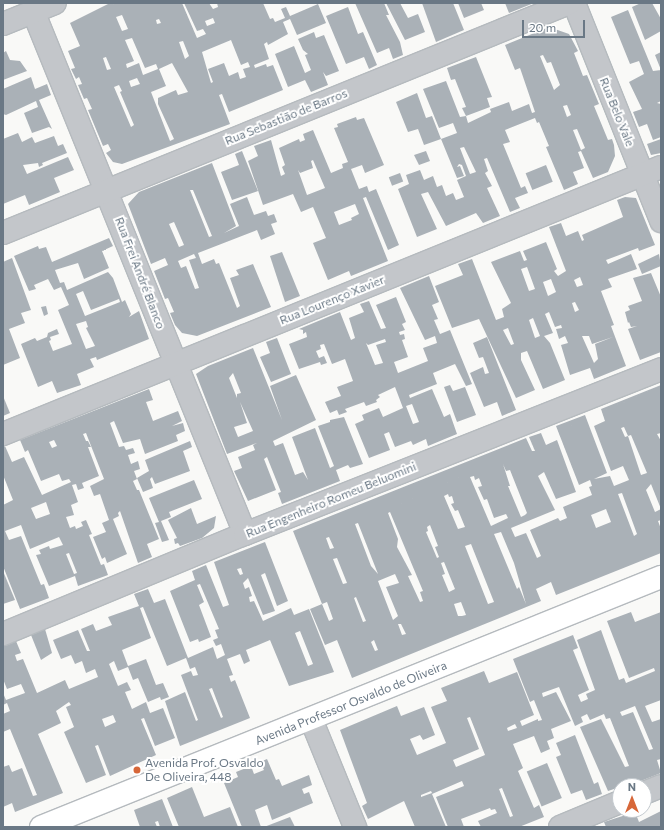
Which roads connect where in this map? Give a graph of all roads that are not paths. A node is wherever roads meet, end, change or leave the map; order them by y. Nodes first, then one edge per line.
1 (54, 3) edge
2 (569, 3) edge
3 (574, 3) edge
4 (33, 11) junction
5 (3, 24) edge
6 (652, 171) edge
7 (107, 190) junction
8 (661, 221) edge
9 (3, 233) edge
10 (175, 363) junction
11 (661, 369) edge
12 (3, 434) edge
13 (245, 534) junction
14 (661, 577) edge
15 (3, 634) edge
16 (311, 719) junction
17 (612, 805) edge
18 (41, 827) edge
19 (355, 827) edge
20 (560, 827) edge

1 - 4 street
2 - 7 street, Rua Sebastião de Barros
3 - 6 street, Rua Belo Vale
4 - 5 street
4 - 7 street, Rua Frei André Blanco
6 - 8 street, Rua Belo Vale
6 - 10 street, Rua Lourenço Xavier
7 - 9 street, Rua Sebastião de Barros
7 - 10 street, Rua Frei André Blanco
10 - 12 street, Rua Lourenço Xavier
10 - 13 street, Rua Frei André Blanco
11 - 13 street, Rua Engenheiro Romeu Beluomini
13 - 15 street, Rua Engenheiro Romeu Beluomini
14 - 16 street, Avenida Professor Osvaldo de Oliveira
16 - 18 street, Avenida Professor Osvaldo de Oliveira
16 - 19 street
17 - 20 street

